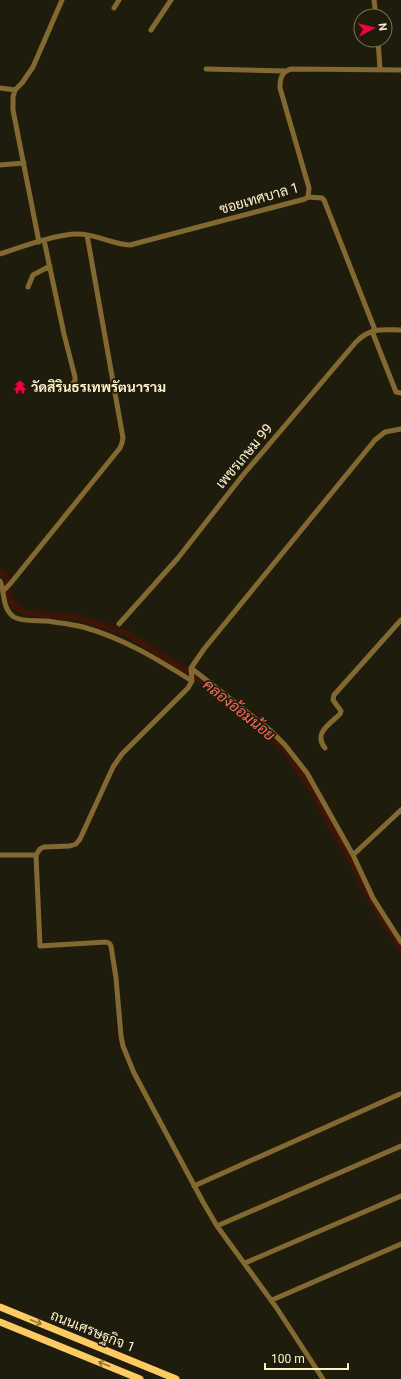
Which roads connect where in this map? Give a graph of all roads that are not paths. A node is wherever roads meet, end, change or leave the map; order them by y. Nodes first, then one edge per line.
1 (62, 0) edge
2 (119, 0) edge
3 (171, 0) edge
4 (114, 8) dead end
5 (151, 30) dead end
6 (379, 48) edge
7 (206, 69) dead end
8 (380, 69) junction
9 (401, 70) edge
10 (285, 71) junction
11 (0, 88) edge
12 (15, 90) junction
13 (24, 163) junction
14 (0, 165) edge
15 (308, 198) junction
16 (87, 235) junction
17 (42, 241) junction
18 (0, 254) edge
19 (50, 266) junction
20 (28, 287) dead end
21 (373, 330) junction
22 (401, 330) edge
23 (70, 386) dead end
24 (401, 393) edge
25 (401, 429) edge
26 (0, 581) edge
27 (3, 590) junction
28 (401, 620) edge
29 (119, 624) dead end
30 (191, 669) junction
31 (192, 680) junction
32 (325, 748) dead end
33 (401, 810) edge
34 (0, 855) edge
35 (36, 855) junction
36 (352, 855) junction
37 (401, 942) edge
38 (400, 1094) edge
39 (401, 1146) edge
40 (194, 1186) junction
41 (401, 1196) edge
42 (217, 1226) junction
43 (401, 1244) edge
44 (246, 1263) junction
45 (272, 1300) junction
46 (0, 1307) edge
47 (0, 1322) edge
48 (140, 1379) edge
49 (176, 1379) edge
50 (323, 1379) edge

1 - 12 street
2 - 4 street
3 - 5 street
6 - 8 street
7 - 10 street
8 - 9 street
8 - 10 street
10 - 15 street, ซอยเทศบาล 1
11 - 12 street
12 - 13 street
13 - 14 street
13 - 17 street
15 - 16 street, ซอยเทศบาล 1
15 - 21 street
16 - 17 street, ซอยเทศบาล 1
16 - 27 street
17 - 18 street, ซอยเทศบาล 1
17 - 19 street
19 - 20 street
19 - 23 street
21 - 22 street
21 - 24 street
21 - 29 street, เพชรเกษม 99
25 - 30 street
26 - 27 street
27 - 31 street
28 - 32 street
30 - 31 street
30 - 36 street
31 - 35 street
33 - 36 street
34 - 35 street
35 - 40 street
36 - 37 street
38 - 40 street
39 - 42 street
40 - 42 street
41 - 44 street
42 - 44 street
43 - 45 street
44 - 45 street
45 - 50 street
46 -> 49 main road, ถนนเศรษฐกิจ 1
48 -> 47 main road, ถนนเศรษฐกิจ 1

